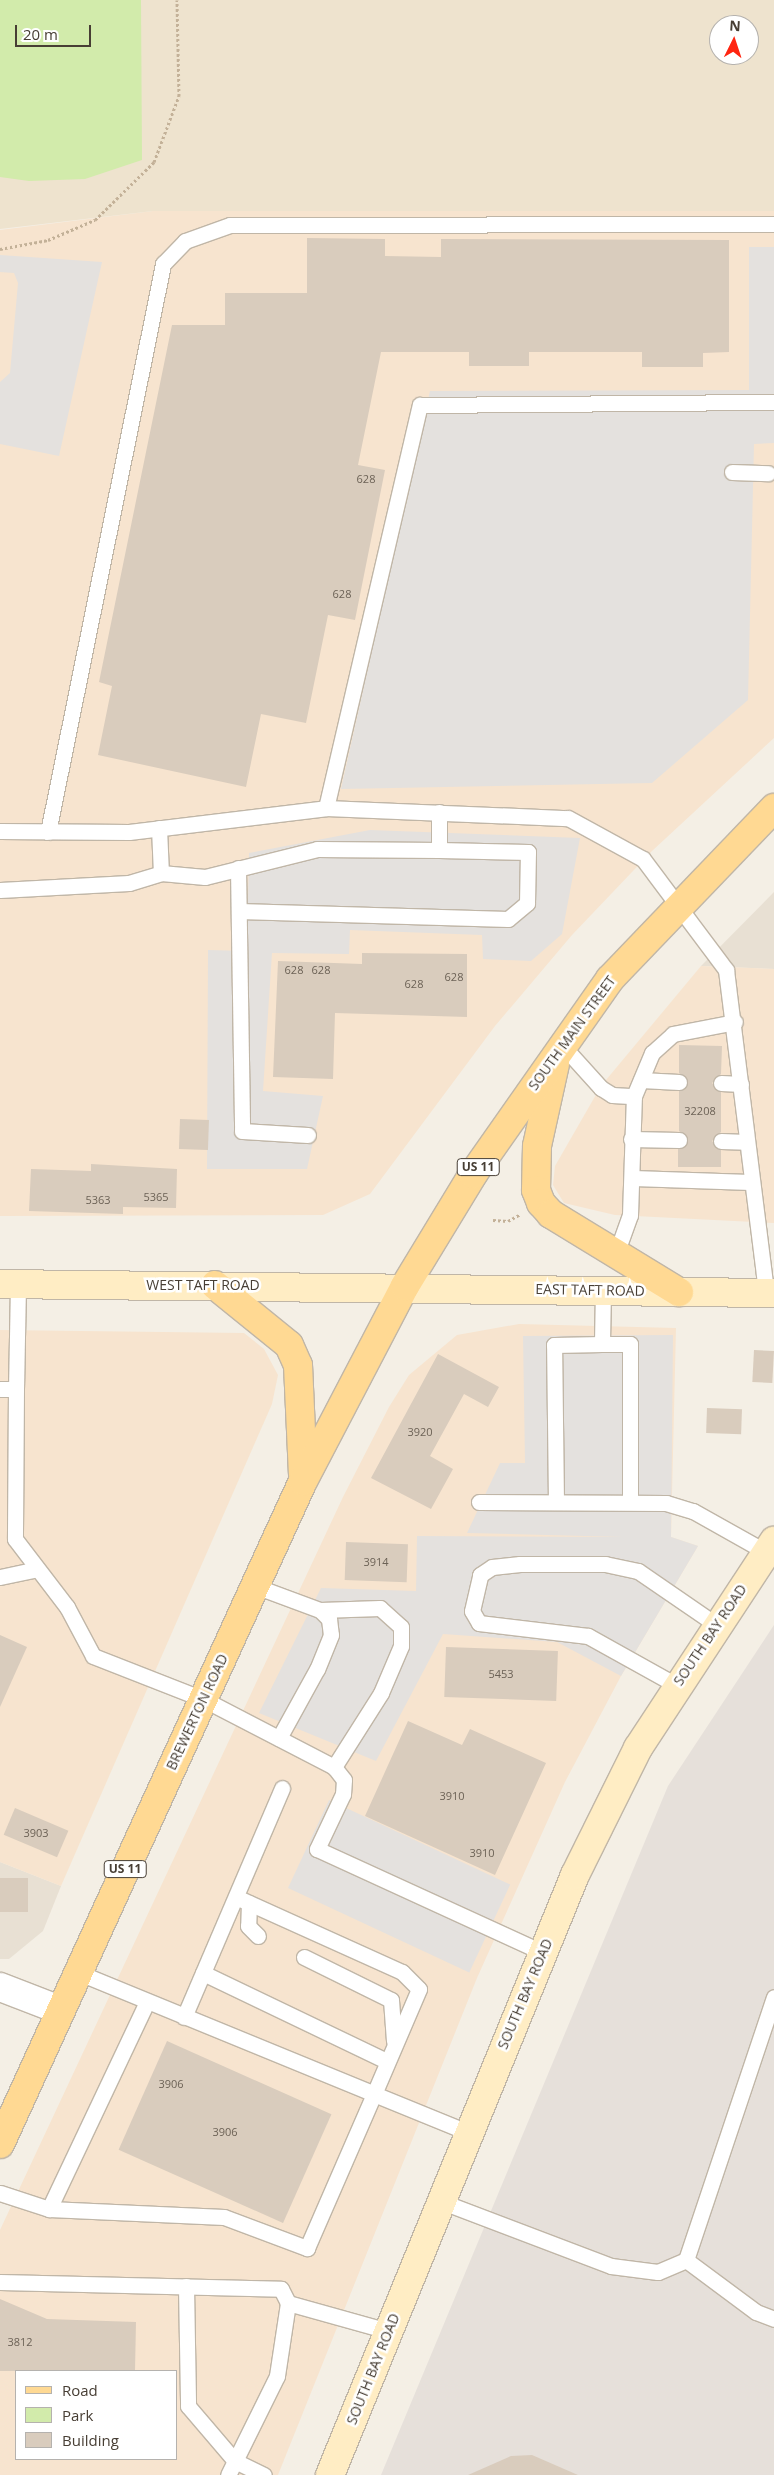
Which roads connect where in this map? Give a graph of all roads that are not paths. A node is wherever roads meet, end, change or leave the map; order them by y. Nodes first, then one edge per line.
1 (774, 224) edge
2 (774, 402) edge
3 (732, 472) dead end
4 (768, 473) dead end
5 (326, 808) junction
6 (774, 808) edge
7 (439, 812) junction
8 (160, 828) junction
9 (0, 832) edge
10 (48, 832) junction
11 (439, 850) junction
12 (238, 868) junction
13 (161, 873) junction
14 (0, 890) edge
15 (675, 906) junction
16 (239, 911) junction
17 (735, 1022) junction
18 (560, 1049) junction
19 (641, 1080) junction
20 (679, 1082) dead end
21 (721, 1083) dead end
22 (740, 1084) junction
23 (634, 1096) junction
24 (308, 1135) dead end
25 (631, 1139) junction
26 (678, 1140) dead end
27 (721, 1141) dead end
28 (746, 1142) junction
29 (633, 1178) junction
30 (750, 1182) junction
31 (616, 1254) junction
32 (9, 1284) edge
33 (215, 1285) junction
34 (405, 1286) junction
35 (603, 1290) junction
36 (679, 1292) junction
37 (770, 1293) edge
38 (602, 1344) junction
39 (0, 1389) edge
40 (16, 1389) junction
41 (303, 1481) junction
42 (479, 1502) dead end
43 (556, 1502) junction
44 (630, 1502) junction
45 (770, 1546) edge
46 (37, 1570) junction
47 (0, 1577) edge
48 (254, 1586) junction
49 (320, 1610) junction
50 (715, 1624) junction
51 (676, 1685) junction
52 (203, 1699) junction
53 (279, 1738) junction
54 (334, 1767) junction
55 (282, 1788) dead end
56 (242, 1900) junction
57 (258, 1936) dead end
58 (542, 1952) junction
59 (304, 1957) dead end
60 (77, 1972) junction
61 (203, 1973) junction
62 (0, 1987) edge
63 (774, 1997) edge
64 (147, 2002) junction
65 (60, 2010) junction
66 (184, 2017) junction
67 (394, 2042) junction
68 (387, 2061) junction
69 (374, 2094) junction
70 (467, 2132) junction
71 (0, 2144) edge
72 (0, 2193) edge
73 (440, 2201) junction
74 (49, 2209) junction
75 (686, 2260) junction
76 (0, 2282) edge
77 (186, 2286) junction
78 (288, 2303) junction
79 (774, 2319) edge
80 (388, 2331) junction
81 (235, 2461) junction
82 (228, 2475) edge
83 (264, 2475) edge
84 (330, 2475) edge

1 - 10 lane
2 - 5 lane
3 - 4 lane
5 - 7 lane
5 - 8 lane
6 - 15 main road, SOUTH MAIN STREET / US 11
7 - 11 lane
7 - 15 lane
8 - 10 lane
8 - 13 lane
9 - 10 lane
11 - 12 lane
11 - 16 lane
12 - 13 lane
12 - 16 lane
13 - 14 lane
15 - 17 lane
15 - 18 main road, SOUTH MAIN STREET / US 11
16 - 24 lane
17 - 19 lane
17 - 22 lane
18 - 23 lane
18 - 31 main road
18 - 34 main road, SOUTH MAIN STREET / US 11
19 - 20 lane
19 - 23 lane
21 - 22 lane
22 - 28 lane
23 - 25 lane
25 - 26 lane
25 - 29 lane
27 - 28 lane
28 - 30 lane
29 - 30 lane
29 - 31 lane
30 - 37 lane
31 - 36 main road
32 - 33 main road, WEST TAFT ROAD
32 - 40 lane
33 - 34 main road, WEST TAFT ROAD
33 - 41 main road
34 - 35 main road, EAST TAFT ROAD
34 - 41 main road, BREWERTON ROAD / US 11
35 - 36 main road, EAST TAFT ROAD
35 - 38 lane
36 - 37 main road, EAST TAFT ROAD
38 - 43 lane
38 - 44 lane
39 - 40 lane
40 - 46 lane
41 - 48 main road, BREWERTON ROAD / US 11
42 - 43 lane
43 - 44 lane
44 - 45 lane
45 - 50 main road, SOUTH BAY ROAD
46 - 47 lane
46 - 52 lane
48 - 49 lane
48 - 52 main road, BREWERTON ROAD / US 11
49 - 53 lane
49 - 54 lane
50 - 51 main road, SOUTH BAY ROAD
50 - 51 lane
51 - 58 main road, SOUTH BAY ROAD
52 - 53 lane
52 - 60 main road, BREWERTON ROAD / US 11
53 - 54 lane
54 - 58 lane
55 - 56 lane
56 - 57 lane
56 - 61 lane
56 - 67 lane
58 - 70 main road, SOUTH BAY ROAD
59 - 67 lane
60 - 64 lane
60 - 65 main road, BREWERTON ROAD / US 11
61 - 66 lane
61 - 68 lane
62 - 65 street
63 - 75 lane
64 - 66 lane
64 - 74 lane
65 - 71 main road, BREWERTON ROAD / US 11
66 - 69 lane
67 - 68 lane
68 - 69 lane
69 - 70 lane
69 - 74 lane
70 - 73 main road, SOUTH BAY ROAD
72 - 74 lane
73 - 75 lane
73 - 80 main road, SOUTH BAY ROAD
75 - 79 lane
76 - 77 lane
77 - 78 lane
77 - 81 lane
78 - 80 lane
78 - 81 lane
80 - 84 main road, SOUTH BAY ROAD
81 - 82 lane
81 - 83 lane

